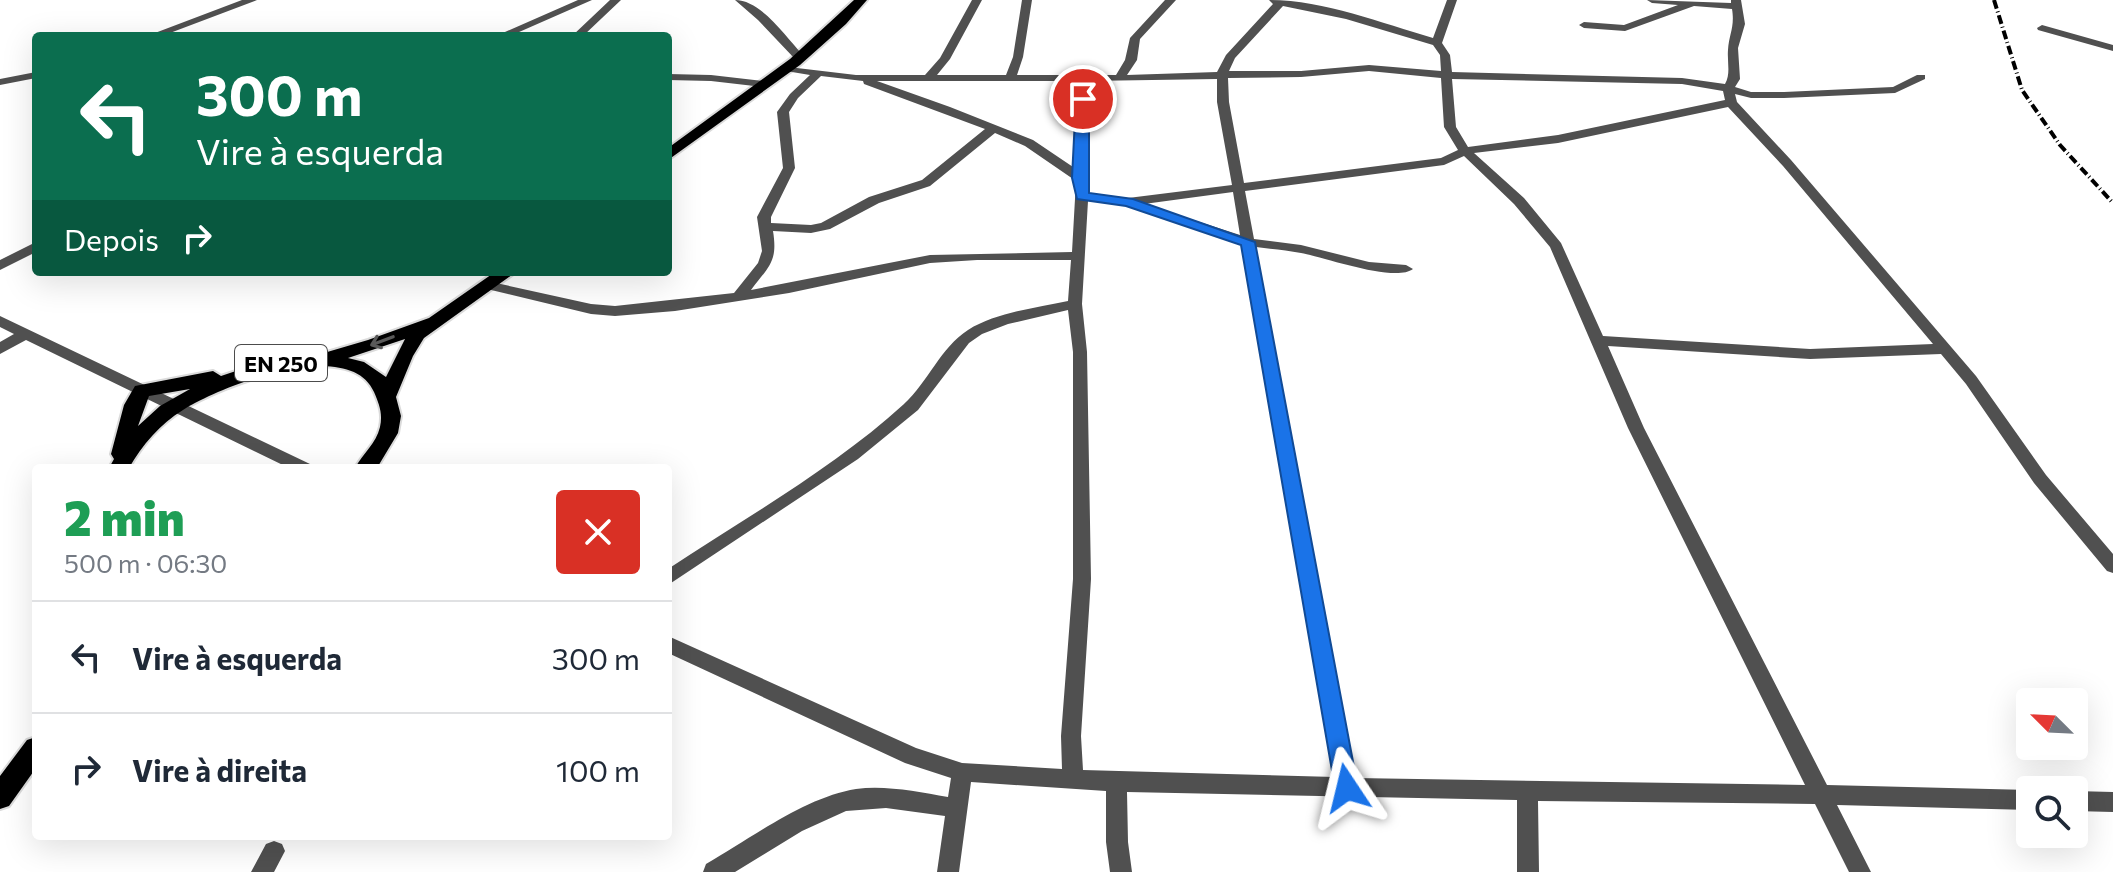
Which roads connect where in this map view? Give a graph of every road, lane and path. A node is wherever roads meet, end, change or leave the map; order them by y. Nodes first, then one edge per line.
1 (252, 0) edge
2 (587, 0) edge
3 (616, 0) edge
4 (740, 0) edge
5 (861, 0) edge
6 (977, 0) edge
7 (1027, 0) edge
8 (1171, 0) edge
9 (1269, 0) edge
10 (1452, 0) edge
11 (1652, 0) edge
12 (1290, 2) edge
13 (1735, 3) edge
14 (1690, 4) junction
15 (1584, 25) dead end
16 (2042, 28) dead end
17 (163, 32) edge
18 (511, 32) edge
19 (581, 32) edge
20 (1437, 43) junction
21 (2113, 48) edge
22 (799, 57) junction
23 (784, 68) junction
24 (819, 72) junction
25 (2, 74) edge
26 (32, 74) edge
27 (1222, 74) junction
28 (1445, 75) junction
29 (1011, 76) junction
30 (672, 77) edge
31 (1081, 77) junction
32 (1120, 77) junction
33 (1921, 77) dead end
34 (856, 78) junction
35 (928, 78) junction
36 (763, 84) junction
37 (1728, 89) junction
38 (1731, 103) junction
39 (993, 129) junction
40 (1464, 150) junction
41 (672, 152) edge
42 (1080, 178) junction
43 (1237, 185) junction
44 (1082, 196) junction
45 (1128, 202) junction
46 (764, 226) junction
47 (1248, 242) junction
48 (32, 248) edge
49 (1077, 256) junction
50 (0, 266) edge
51 (1406, 269) dead end
52 (501, 276) edge
53 (487, 285) junction
54 (738, 297) junction
55 (1075, 304) junction
56 (445, 315) junction
57 (0, 321) edge
58 (26, 333) junction
59 (1598, 341) junction
60 (0, 349) edge
61 (1945, 349) junction
62 (316, 361) junction
63 (245, 372) junction
64 (142, 391) junction
65 (388, 394) junction
66 (175, 406) junction
67 (386, 438) junction
68 (119, 464) edge
69 (120, 464) edge
70 (296, 464) edge
71 (368, 464) edge
72 (383, 464) edge
73 (2113, 566) edge
74 (672, 575) edge
75 (672, 646) edge
76 (32, 753) edge
77 (962, 772) junction
78 (1073, 779) junction
79 (1116, 782) junction
80 (1347, 788) junction
81 (1527, 791) junction
82 (0, 797) edge
83 (1820, 797) junction
84 (2016, 800) edge
85 (2088, 801) edge
86 (2113, 802) edge
87 (958, 808) junction
88 (274, 851) dead end
89 (262, 872) edge
90 (714, 872) edge
91 (948, 872) edge
92 (1121, 872) edge
93 (1528, 872) edge
94 (1860, 872) edge

1 - 17 street
2 - 18 street
3 - 19 street
4 - 22 street
5 - 22 main road
6 - 35 street
7 - 29 street
8 - 32 street
9 - 12 street
10 - 20 street
11 - 14 street
12 - 20 street
12 - 27 street
13 - 14 street
13 - 37 street
14 - 15 street
16 - 21 street
20 - 28 street
22 - 23 main road
23 - 24 street
23 - 36 main road
24 - 34 street
24 - 46 street
25 - 26 street
27 - 28 street
27 - 32 street
27 - 43 street
28 - 37 street
28 - 40 street
29 - 31 street
29 - 35 street
30 - 36 street
31 - 32 street
31 - 42 street
33 - 37 street
34 - 35 street
34 - 39 street
36 - 41 main road
37 - 38 street
38 - 40 street
38 - 61 street
39 - 42 street
39 - 46 street
40 - 43 street
40 - 59 street
42 - 44 street
43 - 45 street
43 - 47 street
44 - 45 street
44 - 49 street
45 - 47 street
46 - 54 street
47 - 51 street
47 - 80 street
48 - 50 street
49 - 54 street
49 - 55 street
52 - 53 main road, EN 250
53 - 54 street
53 - 56 main road, EN 250
55 - 74 street
55 - 78 street
56 -> 62 main road, EN 250
56 - 65 main road, EN 250
57 - 58 street
58 - 60 street
58 - 64 street
59 - 61 street
59 - 83 street
61 - 73 street
62 - 63 main road, EN 250
62 - 65 main road, EN 250
63 - 64 main road
63 - 66 main road, EN 250
64 - 66 street
64 - 68 main road
65 - 67 main road, EN 250
66 - 69 main road, EN 250
66 - 70 street
67 - 71 main road
67 - 72 main road
75 - 77 street
76 - 82 main road
77 - 78 street
77 - 87 street
78 - 79 street
79 - 80 street
79 - 92 street
80 - 81 street
81 - 83 street
81 - 93 street
83 - 84 street
83 - 94 street
85 - 86 street
87 - 90 street
87 - 91 street
88 - 89 street

